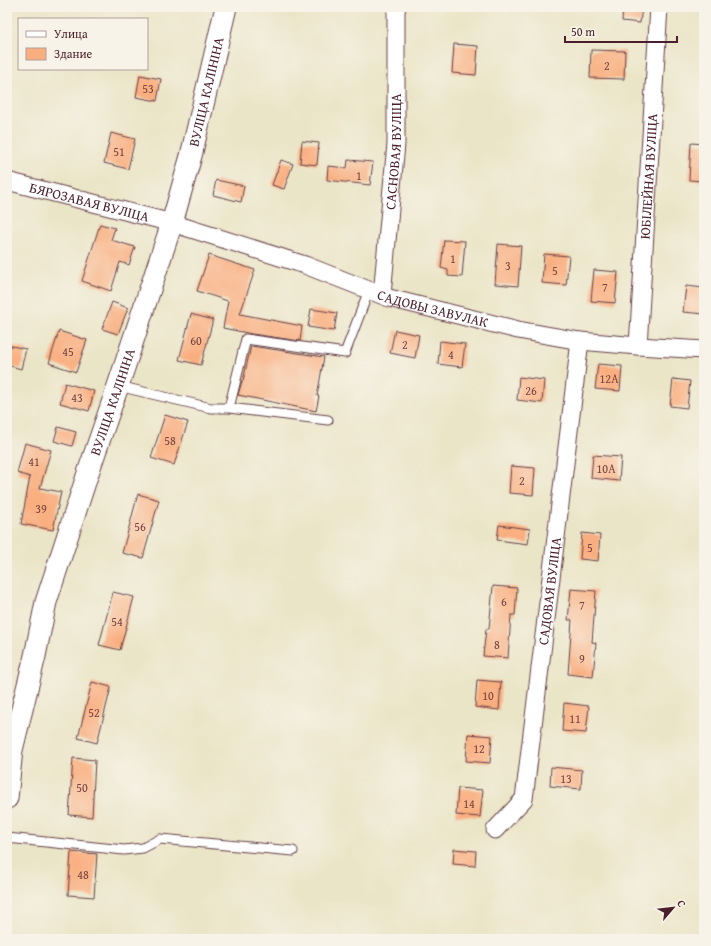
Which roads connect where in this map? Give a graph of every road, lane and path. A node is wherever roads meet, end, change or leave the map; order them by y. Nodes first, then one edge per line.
1 (226, 7) edge
2 (397, 7) edge
3 (659, 7) edge
4 (7, 181) edge
5 (172, 223) junction
6 (376, 293) junction
7 (580, 341) junction
8 (638, 346) junction
9 (704, 350) edge
10 (118, 386) junction
11 (229, 408) junction
12 (328, 420) dead end
13 (7, 798) edge
14 (496, 830) dead end
15 (7, 838) edge
16 (293, 851) dead end

1 - 5 street, ВУЛІЦА КАЛІНІНА
2 - 6 street, САСНОВАЯ ВУЛІЦА
3 - 8 street, ЮБІЛЕЙНАЯ ВУЛІЦА
4 - 5 street, БЯРОЗАВАЯ ВУЛІЦА
5 - 6 street, САДОВЫ ЗАВУЛАК
5 - 10 street, ВУЛІЦА КАЛІНІНА
6 - 7 street, САДОВЫ ЗАВУЛАК
6 - 11 lane
7 - 8 street, САДОВЫ ЗАВУЛАК
7 - 14 street, САДОВАЯ ВУЛІЦА
8 - 9 street, САДОВЫ ЗАВУЛАК
10 - 11 lane
10 - 13 street, ВУЛІЦА КАЛІНІНА
11 - 12 lane
15 - 16 lane

